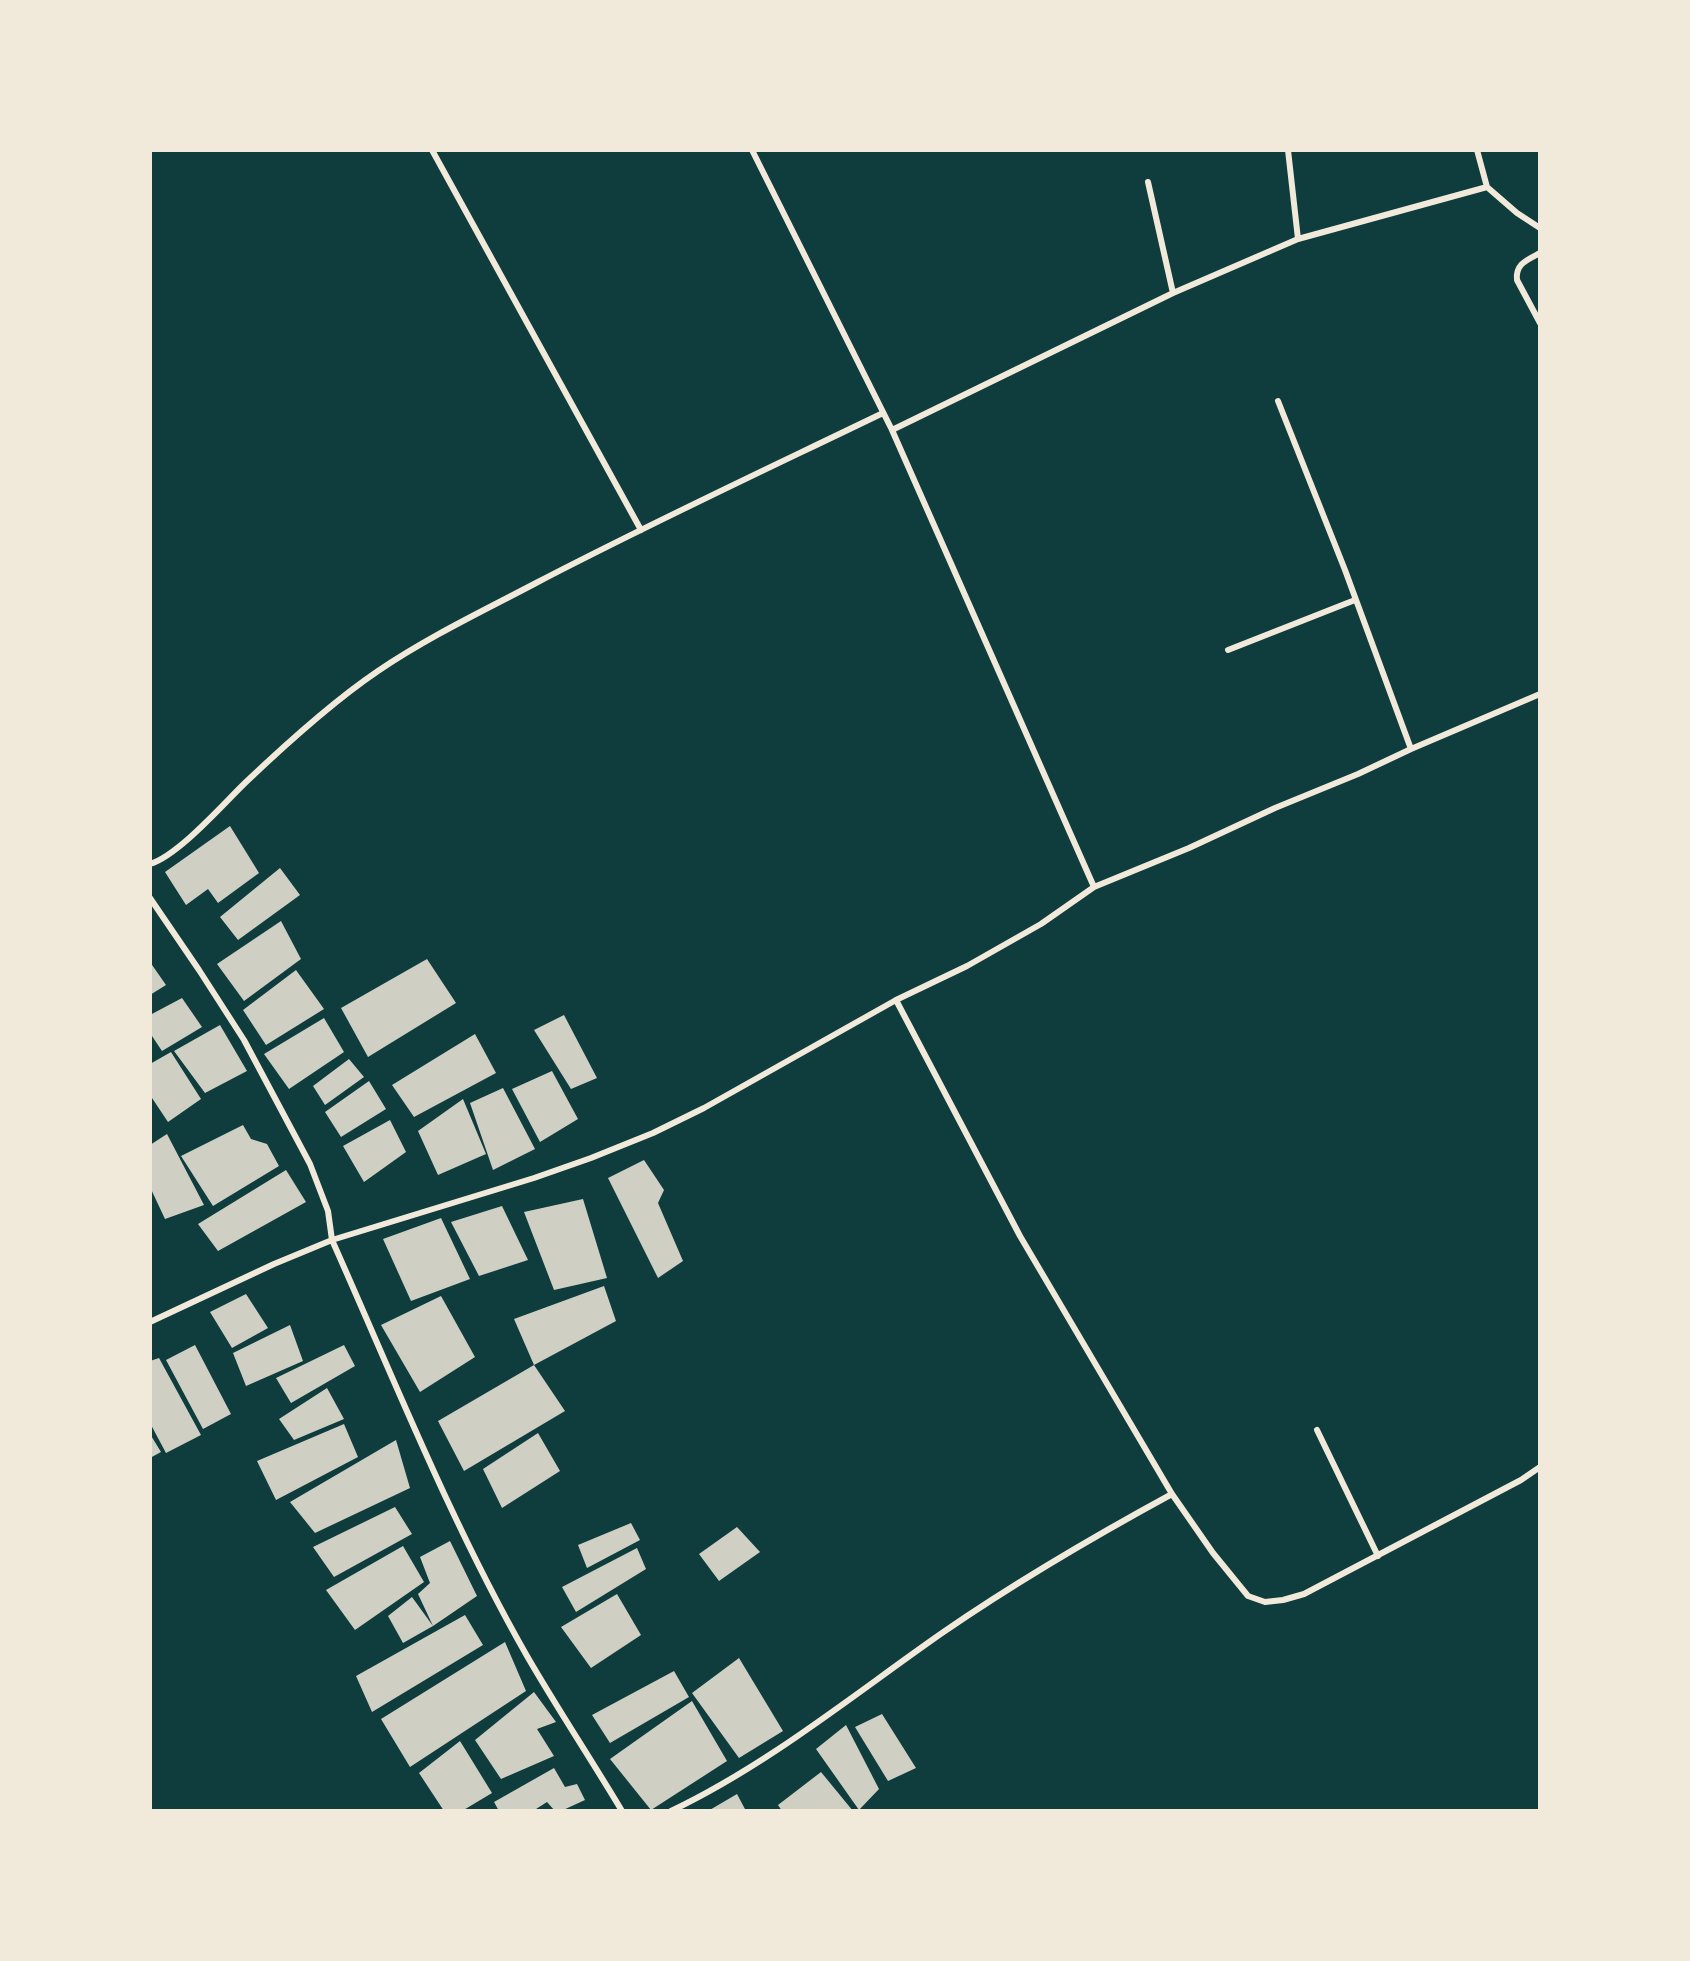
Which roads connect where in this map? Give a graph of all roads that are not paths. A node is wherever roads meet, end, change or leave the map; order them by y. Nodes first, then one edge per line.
1 (432, 150) edge
2 (752, 150) edge
3 (1288, 150) edge
4 (1477, 150) edge
5 (1148, 182) dead end
6 (1487, 187) junction
7 (1540, 228) edge
8 (1298, 239) junction
9 (1540, 253) edge
10 (1173, 293) junction
11 (1540, 323) edge
12 (1278, 400) dead end
13 (883, 413) junction
14 (892, 430) junction
15 (641, 530) junction
16 (1356, 600) junction
17 (1228, 650) dead end
18 (1540, 694) edge
19 (1411, 749) junction
20 (150, 864) edge
21 (1094, 887) junction
22 (150, 898) edge
23 (896, 1000) junction
24 (332, 1240) junction
25 (150, 1322) edge
26 (1317, 1430) dead end
27 (1540, 1467) edge
28 (1172, 1494) junction
29 (1378, 1556) junction
30 (622, 1811) edge
31 (671, 1811) edge

1 - 15 street
2 - 13 street
3 - 8 street
4 - 6 street
5 - 10 street
6 - 7 street
6 - 8 street
8 - 10 street
9 - 11 street
10 - 14 street
12 - 16 street
13 - 14 street
13 - 15 street
14 - 21 street
15 - 20 street
16 - 17 street
16 - 19 street
18 - 19 street
19 - 21 street
21 - 23 street
22 - 24 street
23 - 24 street
23 - 28 street
24 - 25 street
24 - 30 street
26 - 29 street
27 - 29 street
28 - 29 street
28 - 31 street

